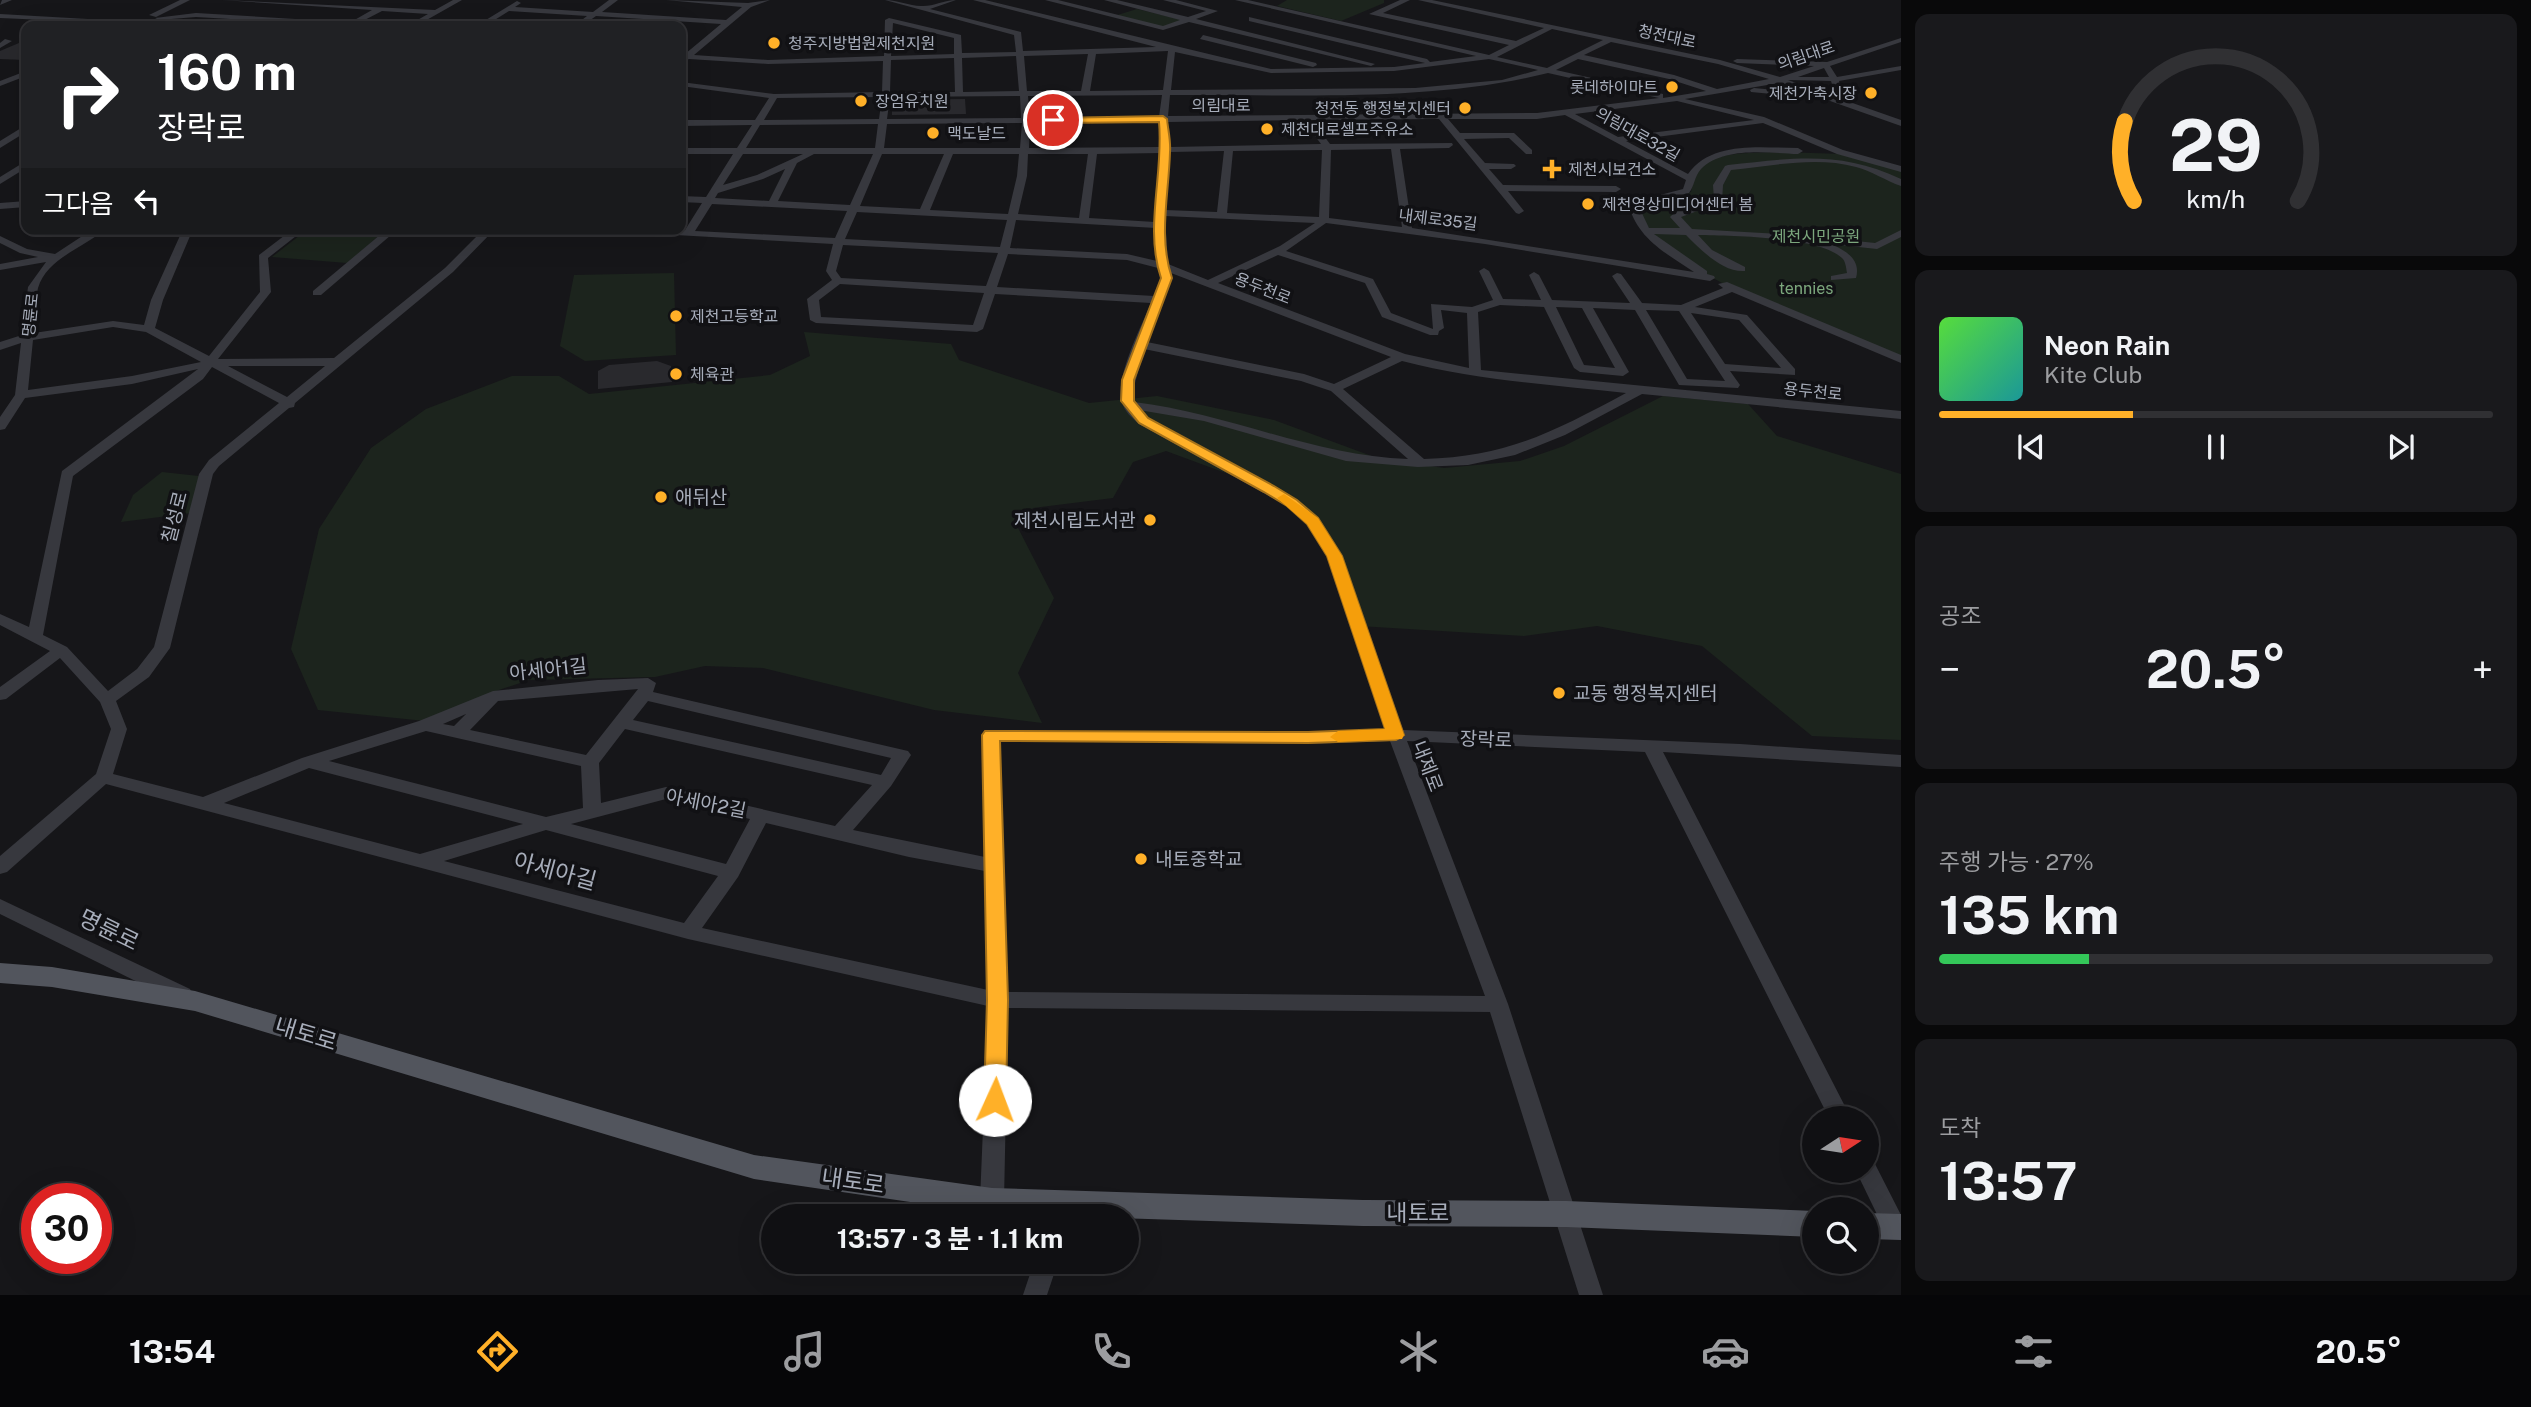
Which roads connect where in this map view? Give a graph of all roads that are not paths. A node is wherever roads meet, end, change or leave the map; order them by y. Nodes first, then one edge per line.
1 (8, 0) edge
2 (186, 0) edge
3 (226, 0) edge
4 (309, 0) edge
5 (397, 0) edge
6 (458, 0) edge
7 (522, 0) edge
8 (614, 0) edge
9 (670, 0) edge
10 (765, 0) edge
11 (889, 0) edge
12 (952, 0) edge
13 (977, 0) edge
14 (1049, 0) edge
15 (1167, 0) edge
16 (1239, 0) edge
17 (1406, 0) edge
18 (1422, 0) edge
19 (265, 1) edge
20 (1116, 1) edge
21 (0, 3) edge
22 (300, 4) junction
23 (748, 5) junction
24 (341, 7) junction
25 (380, 9) junction
26 (508, 9) junction
27 (922, 9) junction
28 (1280, 9) junction
29 (1090, 10) junction
30 (436, 12) junction
31 (1374, 13) junction
32 (595, 14) junction
33 (0, 16) edge
34 (233, 17) junction
35 (1252, 19) junction
36 (142, 20) joint
37 (889, 20) junction
38 (1190, 20) junction
39 (73, 21) edge
40 (225, 21) edge
41 (296, 21) edge
42 (314, 21) edge
43 (357, 21) edge
44 (420, 21) edge
45 (488, 21) edge
46 (585, 21) edge
47 (1059, 21) junction
48 (728, 22) junction
49 (1347, 24) junction
50 (1551, 27) junction
51 (1226, 29) junction
52 (1374, 31) junction
53 (1203, 37) junction
54 (1611, 39) junction
55 (1901, 40) edge
56 (8, 41) dead end
57 (1347, 42) junction
58 (1517, 44) junction
59 (0, 46) edge
60 (1172, 49) junction
61 (1091, 52) junction
62 (1322, 52) junction
63 (1021, 54) junction
64 (686, 56) edge
65 (958, 56) junction
66 (1577, 56) junction
67 (1490, 57) junction
68 (686, 58) edge
69 (888, 58) junction
70 (1706, 59) junction
71 (1438, 64) junction
72 (1825, 64) junction
73 (1901, 68) edge
74 (1394, 69) junction
75 (1334, 70) junction
76 (1549, 71) junction
77 (21, 74) edge
78 (1837, 79) junction
79 (1780, 80) junction
80 (3, 81) edge
81 (21, 81) edge
82 (686, 86) edge
83 (1738, 88) junction
84 (1722, 91) junction
85 (1085, 93) junction
86 (1167, 93) junction
87 (959, 94) junction
88 (1023, 94) junction
89 (886, 95) junction
90 (774, 96) junction
91 (1672, 99) junction
92 (1840, 100) junction
93 (1567, 113) junction
94 (1442, 117) junction
95 (1306, 118) junction
96 (1163, 119) junction
97 (883, 121) junction
98 (1026, 121) junction
99 (1769, 122) junction
100 (686, 123) edge
101 (756, 123) junction
102 (1901, 123) edge
103 (1786, 129) junction
104 (0, 130) edge
105 (21, 130) edge
106 (21, 132) edge
107 (1458, 136) junction
108 (1615, 140) junction
109 (0, 145) edge
110 (1449, 145) dead end
111 (1395, 146) junction
112 (1327, 147) junction
113 (1166, 149) junction
114 (1229, 149) junction
115 (950, 150) junction
116 (1093, 150) junction
117 (686, 151) edge
118 (738, 151) junction
119 (822, 151) junction
120 (879, 151) junction
121 (1024, 151) junction
122 (1529, 152) dead end
123 (1840, 152) junction
124 (1889, 154) dead end
125 (794, 161) junction
126 (1483, 166) junction
127 (1511, 166) dead end
128 (21, 167) edge
129 (1901, 169) edge
130 (1690, 179) junction
131 (0, 181) edge
132 (1901, 183) edge
133 (1501, 188) junction
134 (1616, 189) dead end
135 (712, 196) junction
136 (686, 199) edge
137 (21, 204) edge
138 (772, 204) junction
139 (0, 206) edge
140 (854, 209) junction
141 (1519, 211) dead end
142 (924, 212) junction
143 (1222, 216) junction
144 (1011, 217) junction
145 (1160, 219) junction
146 (1324, 220) junction
147 (1084, 221) junction
148 (1407, 230) junction
149 (1645, 231) junction
150 (1688, 232) junction
151 (1901, 233) edge
152 (688, 234) joint
153 (91, 235) edge
154 (185, 235) edge
155 (292, 235) edge
156 (386, 235) edge
157 (484, 235) edge
158 (0, 239) edge
159 (1797, 240) junction
160 (838, 243) junction
161 (1004, 251) junction
162 (1275, 251) junction
163 (58, 258) junction
164 (0, 267) edge
165 (1163, 267) junction
166 (1741, 269) dead end
167 (1484, 271) dead end
168 (1534, 275) dead end
169 (1617, 276) dead end
170 (1710, 278) junction
171 (1835, 278) dead end
172 (838, 281) junction
173 (1208, 284) junction
174 (1732, 288) junction
175 (992, 290) junction
176 (317, 293) dead end
177 (1159, 300) junction
178 (1499, 302) junction
179 (1549, 303) junction
180 (1584, 304) junction
181 (1638, 306) junction
182 (1682, 307) junction
183 (1472, 310) junction
184 (149, 329) junction
185 (27, 337) junction
186 (1142, 345) junction
187 (0, 346) edge
188 (1401, 357) junction
189 (1901, 359) edge
190 (339, 362) junction
191 (211, 363) junction
192 (1721, 367) junction
193 (1475, 373) junction
194 (1335, 387) junction
195 (1640, 390) junction
196 (21, 395) junction
197 (290, 404) junction
198 (1130, 405) junction
199 (1901, 415) edge
200 (0, 426) edge
201 (1419, 463) junction
202 (0, 619) edge
203 (35, 635) junction
204 (61, 649) junction
205 (0, 695) edge
206 (644, 695) junction
207 (494, 696) junction
208 (107, 701) junction
209 (621, 723) junction
210 (425, 725) junction
211 (457, 733) junction
212 (1396, 735) junction
213 (1651, 746) junction
214 (1901, 761) edge
215 (308, 762) junction
216 (590, 762) junction
217 (103, 777) junction
218 (885, 782) junction
219 (204, 804) junction
220 (592, 811) junction
221 (762, 814) junction
222 (549, 823) junction
223 (839, 834) junction
224 (421, 861) junction
225 (995, 866) junction
226 (0, 867) edge
227 (731, 872) junction
228 (0, 906) edge
229 (688, 932) junction
230 (0, 974) edge
231 (998, 1000) junction
232 (195, 1001) junction
233 (1498, 1004) junction
234 (1834, 1106) edge
235 (1872, 1183) edge
236 (992, 1201) junction
237 (1016, 1204) edge
238 (1139, 1211) edge
239 (1566, 1214) junction
240 (1802, 1223) edge
241 (1888, 1227) edge
242 (1042, 1274) edge
243 (1035, 1295) edge
244 (1591, 1295) edge

1 - 21 street
2 - 36 street
3 - 19 street
4 - 22 street
5 - 25 street
6 - 30 street
7 - 26 street
8 - 32 street
9 - 23 street
10 - 23 street
11 - 27 street
12 - 27 street
13 - 47 street
14 - 29 street
15 - 38 street
16 - 28 street
17 - 31 street
18 - 50 street, 청전대로
19 - 22 street
19 - 34 street
20 - 29 street
20 - 38 street
22 - 24 street
23 - 48 street
24 - 25 street
24 - 42 street
25 - 30 street
25 - 43 street
26 - 32 street
26 - 45 street
27 - 37 street
27 - 63 street
28 - 35 street
28 - 49 street
29 - 38 street
29 - 47 street
30 - 44 street
31 - 49 street
31 - 58 street
32 - 46 street
32 - 48 street
33 - 39 street
34 - 36 street
34 - 40 street
34 - 41 street
35 - 51 street
35 - 57 street
37 - 65 street
37 - 69 street
38 - 51 street
47 - 60 street
48 - 64 street
49 - 52 street
50 - 54 street, 청전대로
50 - 58 street
51 - 53 street
51 - 62 street
52 - 57 street
52 - 67 street
53 - 60 street
53 - 75 street
54 - 66 street
54 - 70 street, 청전대로
55 - 72 street, 의림대로
56 - 59 street
57 - 62 street
57 - 71 street
58 - 67 street
60 - 61 street
60 - 75 street
60 - 86 street
61 - 63 street
61 - 85 street
62 - 74 street
63 - 65 street
63 - 88 street
65 - 69 street
65 - 87 street
66 - 76 street
66 - 84 street, 의림대로
67 - 71 street
67 - 76 street
68 - 69 street
69 - 89 street
70 - 72 street
70 - 79 street, 청전대로
70 - 84 street
71 - 74 street
72 - 78 street
72 - 79 street, 의림대로
73 - 78 street
74 - 75 street
76 - 86 street
76 - 91 street
77 - 80 street
78 - 79 street
78 - 92 street
79 - 83 street, 의림대로
79 - 92 street, 청전대로
80 - 81 street
82 - 90 street
83 - 84 street, 의림대로
83 - 92 street
84 - 91 street, 의림대로
85 - 86 street
85 - 88 street
86 - 96 street
87 - 88 street
87 - 89 street
88 - 98 street
89 - 90 street
89 - 97 street
90 - 101 street
91 - 93 street, 의림대로
91 - 99 street
92 - 102 street, 청전대로
93 - 94 street, 의림대로
93 - 108 street, 의림대로32길
94 - 95 street, 의림대로
94 - 107 street
95 - 96 street, 의림대로
95 - 112 street
96 - 98 street, 의림대로
96 - 113 street
97 - 98 street, 의림대로
97 - 101 street, 의림대로
97 - 120 street
98 - 121 street
99 - 103 street
99 - 108 street
100 - 101 street, 의림대로
101 - 118 street
103 - 123 street
103 - 124 street
104 - 105 street
106 - 109 street
107 - 122 street
107 - 126 street
108 - 130 street, 의림대로32길
110 - 111 street
111 - 112 street
111 - 148 street
112 - 114 street
112 - 146 street
113 - 114 street
113 - 116 street
113 - 145 street
114 - 143 street
115 - 120 street
115 - 121 street
115 - 142 street
116 - 121 street
116 - 147 street
117 - 118 street
118 - 119 street
118 - 135 street
119 - 120 street
119 - 125 street
120 - 140 street
121 - 144 street
123 - 129 street
123 - 130 street
125 - 135 street
125 - 138 street
126 - 127 street
126 - 133 street
128 - 131 street
130 - 149 street, 의림대로32길
132 - 150 street
133 - 134 street
133 - 141 street
135 - 136 street, 내제로35길
135 - 138 street, 내제로35길
135 - 152 street
137 - 139 street
138 - 140 street, 내제로35길
140 - 142 street, 내제로35길
140 - 160 street
142 - 144 street, 내제로35길
143 - 145 street, 내제로35길
143 - 146 street, 내제로35길
144 - 147 street, 내제로35길
144 - 161 street
145 - 147 street, 내제로35길
145 - 165 street
146 - 148 street, 내제로35길
146 - 162 street
148 - 170 street, 내제로35길
149 - 150 street
149 - 170 street
150 - 159 street
150 - 166 street
151 - 159 street
152 - 160 street, 용두천로
153 - 163 street, 명륜로
154 - 184 street
155 - 191 street
156 - 176 street
157 - 190 street, 칠성로
158 - 163 street
159 - 171 street
160 - 161 street, 용두천로
160 - 172 street
161 - 165 street, 용두천로
161 - 175 street
162 - 173 street
162 - 183 street
163 - 164 street
163 - 185 street, 명륜로
165 - 173 street, 용두천로
165 - 177 street
167 - 178 street
168 - 179 street
169 - 181 street
170 - 174 street
172 - 175 street
172 - 175 street
173 - 188 street, 용두천로
174 - 182 street
174 - 189 street
175 - 177 street
177 - 186 street
178 - 179 street
178 - 183 street
179 - 180 street
179 - 180 street
180 - 181 street
181 - 182 street
181 - 192 street
182 - 192 street
182 - 192 street
183 - 193 street
184 - 185 street
184 - 191 street
185 - 187 street
185 - 196 street, 명륜로
186 - 194 street
186 - 198 street
188 - 193 street, 용두천로
188 - 194 street
190 - 191 street
190 - 197 street, 칠성로
191 - 196 street
191 - 197 street
191 - 203 street
193 - 195 street, 용두천로
194 - 201 street
195 - 199 street, 용두천로
195 - 201 street
196 - 200 street, 명륜로
197 - 208 street, 칠성로
198 - 201 street
198 - 212 street, 내제로
202 - 203 street
203 - 204 street
204 - 205 street
204 - 208 street
206 - 207 street, 아세아1길
206 - 209 street
206 - 218 street, 아세아1길
207 - 210 street
207 - 211 street, 아세아1길
208 - 217 street
209 - 216 street
209 - 218 street
210 - 211 street
210 - 215 street
211 - 216 street
212 - 213 street, 장락로
212 - 225 street, 장락로
212 - 233 street, 내제로
213 - 214 street, 장락로
213 - 234 street
215 - 219 street
215 - 222 street
216 - 220 street
217 - 219 street, 아세아길
217 - 226 street
218 - 223 street
219 - 224 street, 아세아길
220 - 221 street, 아세아2길
220 - 222 street, 아세아2길
221 - 223 street, 아세아2길
221 - 227 street
222 - 224 street, 아세아2길
222 - 227 street
223 - 225 street, 아세아2길
224 - 229 street, 아세아길
225 - 231 street, 장락로
227 - 229 street
228 - 232 street, 명륜로
229 - 231 street, 아세아길
230 - 232 main road, 내토로
231 - 233 street, 아세아길
231 - 236 street, 장락로
232 - 236 main road, 내토로
233 - 239 street, 내제로
235 - 241 street
236 - 237 main road, 내토로
238 - 239 main road, 내토로
239 - 240 main road, 내토로
239 - 244 street, 내제로
242 - 243 street

